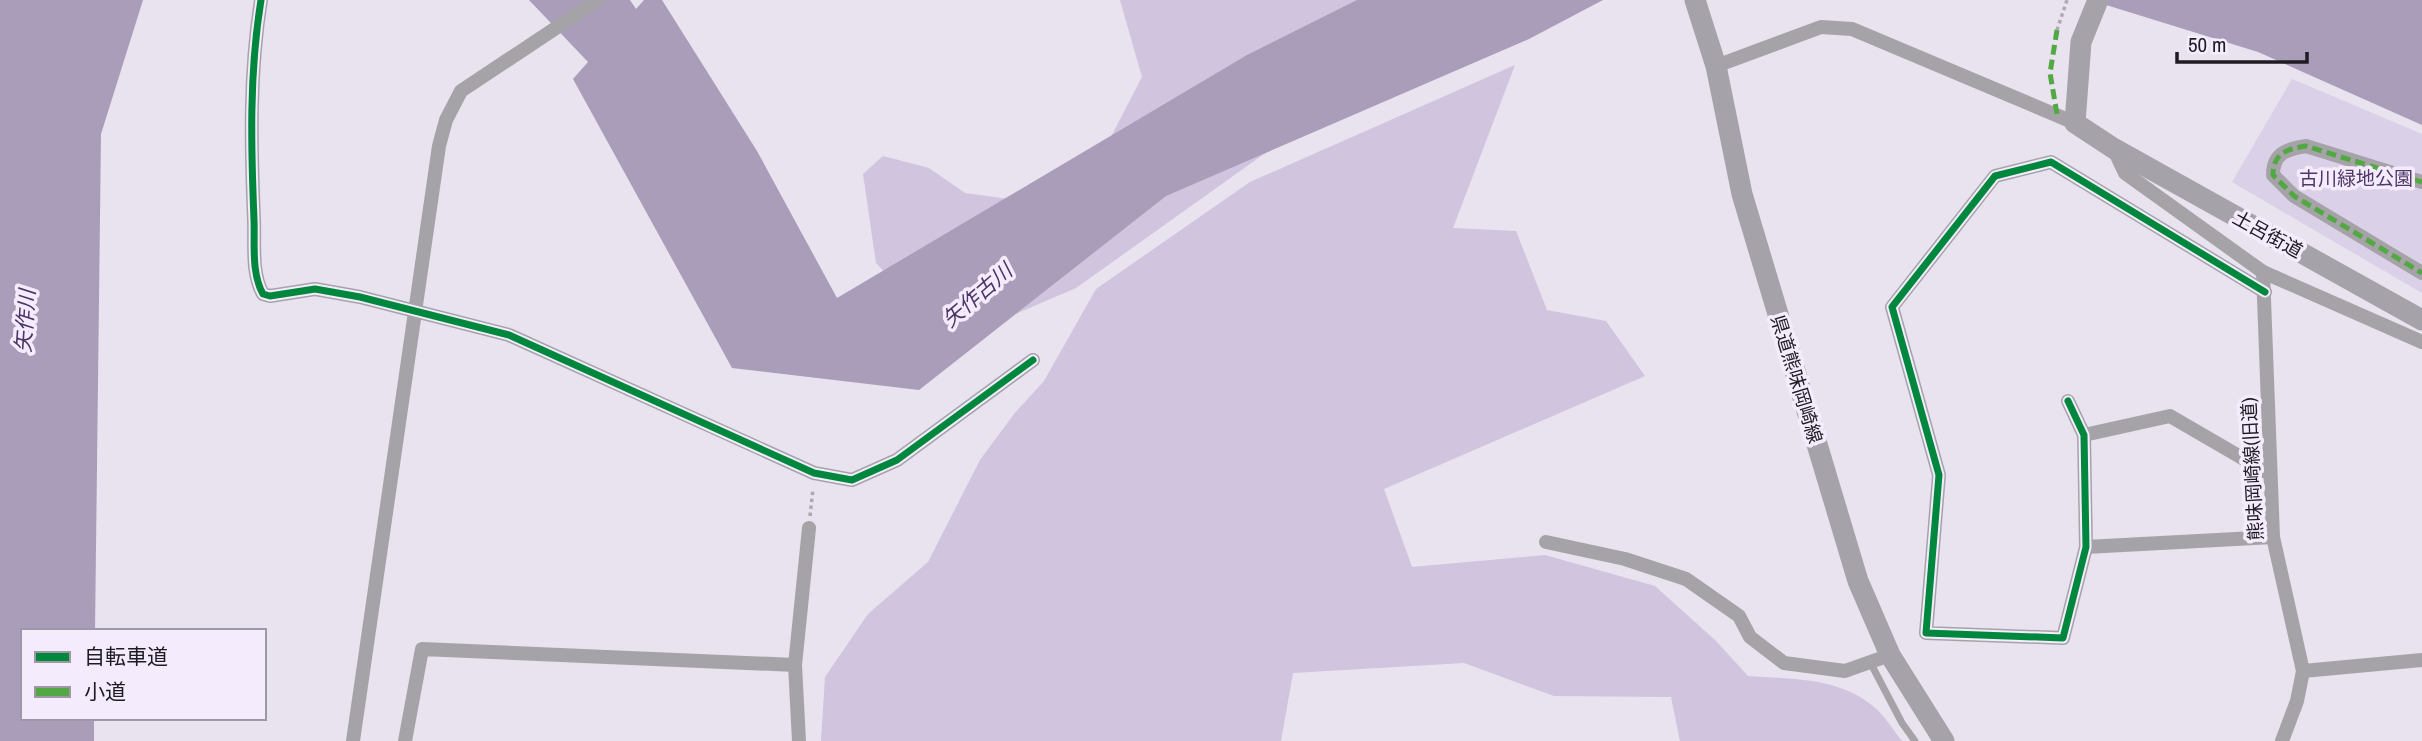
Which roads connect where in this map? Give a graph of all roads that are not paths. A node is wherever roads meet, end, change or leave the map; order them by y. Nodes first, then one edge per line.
1 (261, 0) edge
2 (598, 0) edge
3 (2098, 0) edge
4 (1695, 2) edge
5 (1716, 66) junction
6 (2075, 123) junction
7 (2113, 148) junction
8 (2422, 182) edge
9 (2263, 272) junction
10 (2422, 273) edge
11 (2265, 292) junction
12 (414, 311) junction
13 (2422, 320) edge
14 (2422, 342) edge
15 (1034, 360) dead end
16 (2067, 401) dead end
17 (2084, 436) junction
18 (2268, 473) junction
19 (809, 528) road end
20 (2273, 537) junction
21 (1546, 542) dead end
22 (2087, 547) junction
23 (1880, 659) junction
24 (2422, 660) edge
25 (795, 666) junction
26 (2303, 671) junction
27 (352, 741) edge
28 (405, 741) edge
29 (799, 741) edge
30 (1915, 741) edge
31 (1944, 741) edge
32 (2282, 741) edge

1 - 12 street
2 - 12 street
3 - 6 main road
4 - 5 main road, 県道熊味岡崎線
5 - 6 street
5 - 23 main road, 県道熊味岡崎線
6 - 7 main road, 土呂街道
7 - 9 street
7 - 13 main road, 土呂街道
8 - 10 street
9 - 11 street, 熊味岡崎線(旧道)
9 - 14 street
11 - 18 street, 熊味岡崎線(旧道)
11 - 22 street
12 - 15 street
12 - 27 street
16 - 17 street
17 - 18 street
17 - 22 street
18 - 20 street, 熊味岡崎線(旧道)
19 - 25 street
20 - 22 street
20 - 26 street, 熊味岡崎線(旧道)
21 - 23 street
23 - 30 lane
23 - 31 main road, 県道熊味岡崎線
24 - 26 street
25 - 28 street
25 - 29 street
26 - 32 street, 熊味岡崎線(旧道)

